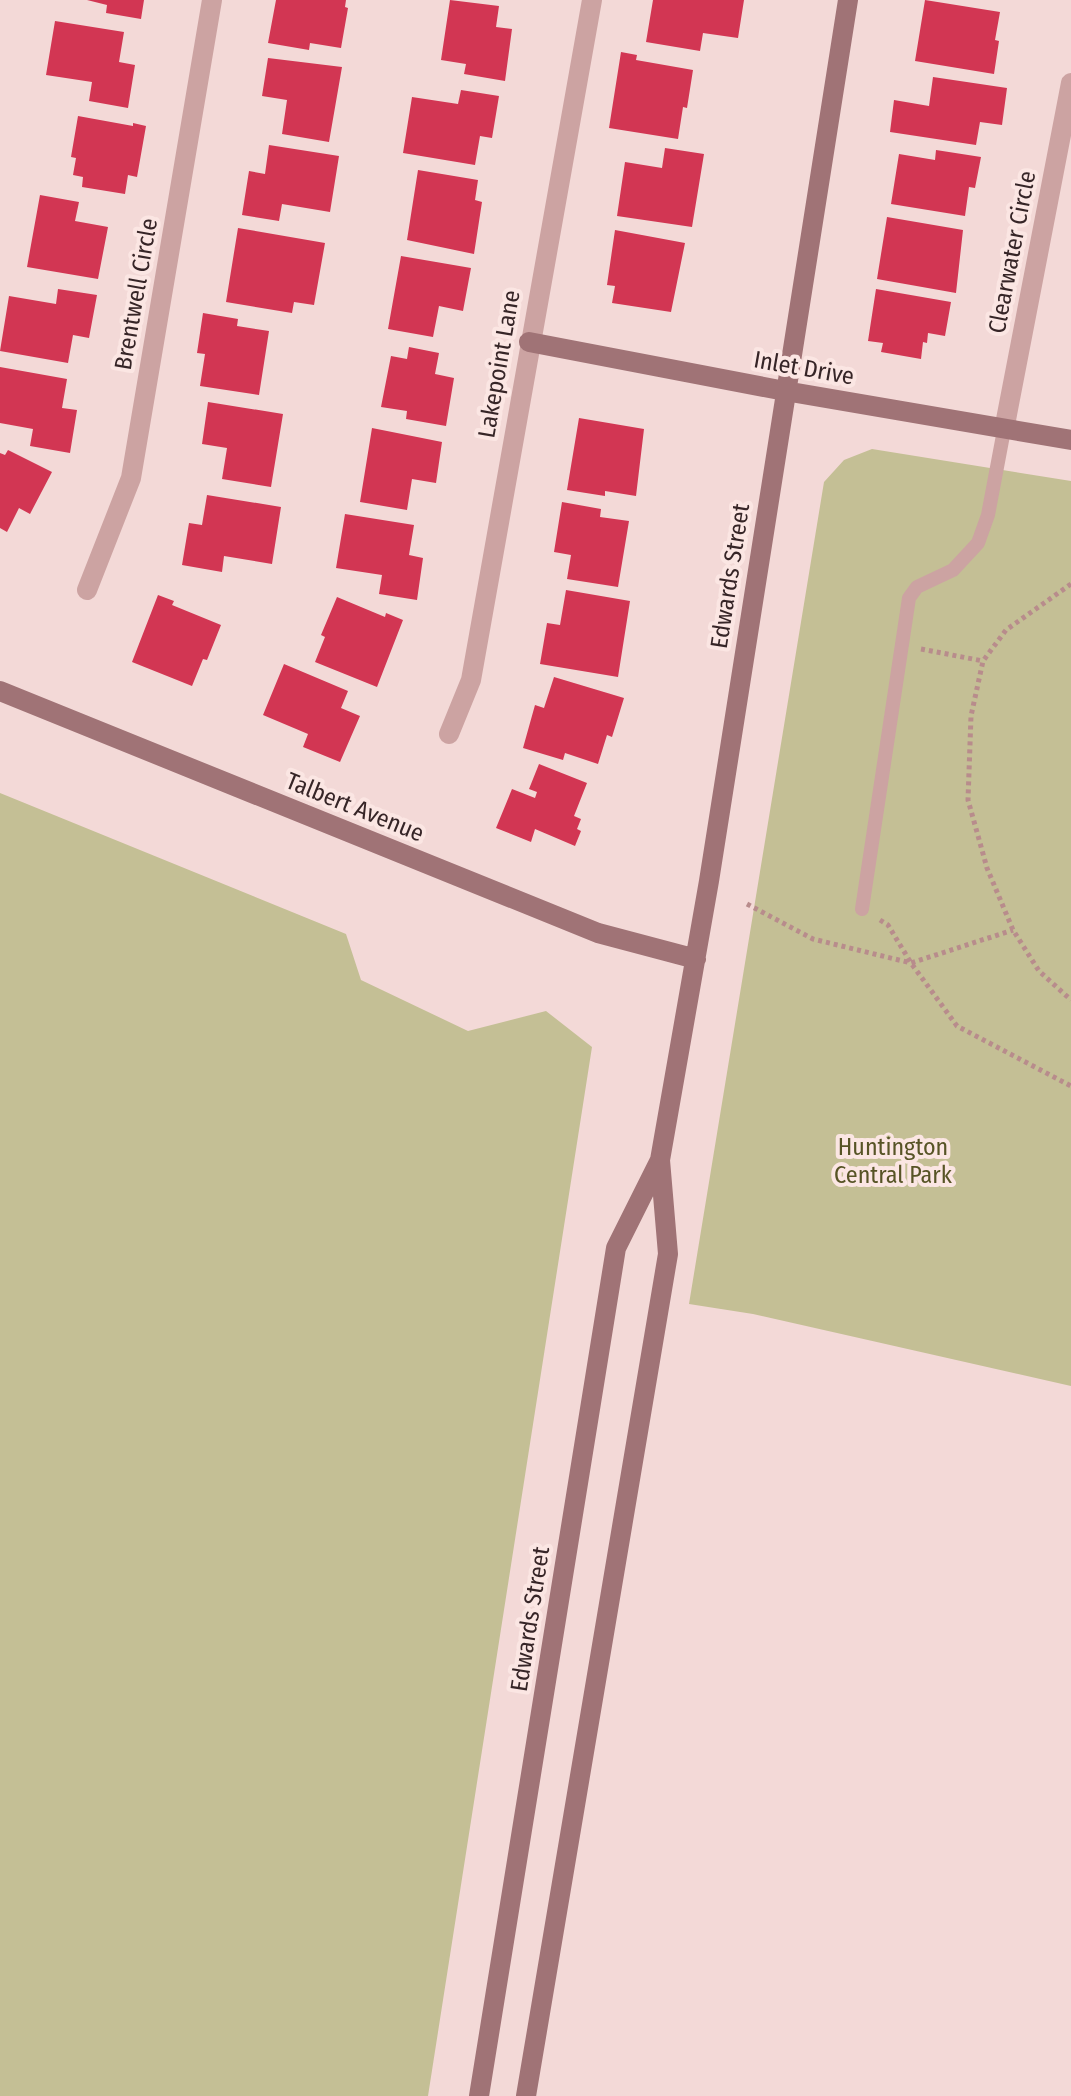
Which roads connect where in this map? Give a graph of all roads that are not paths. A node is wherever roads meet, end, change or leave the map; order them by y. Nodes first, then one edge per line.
1 (212, 0) edge
2 (592, 0) edge
3 (848, 0) edge
4 (1071, 83) edge
5 (529, 342) junction
6 (785, 391) junction
7 (1004, 430) junction
8 (1071, 440) edge
9 (87, 590) dead end
10 (0, 691) edge
11 (449, 734) dead end
12 (862, 909) road end
13 (696, 959) junction
14 (660, 1160) junction
15 (479, 2096) edge
16 (526, 2096) edge

1 - 9 street, Brentwell Circle
2 - 5 street, Lakepoint Lane
3 - 6 main road, Edwards Street
4 - 7 street, Clearwater Circle
5 - 6 main road, Inlet Drive
5 - 11 street, Lakepoint Lane
6 - 7 main road, Inlet Drive
6 - 13 main road, Edwards Street
7 - 8 main road, Inlet Drive
7 - 12 lane
10 - 13 main road, Talbert Avenue
13 - 14 main road, Edwards Street
14 - 15 main road, Edwards Street
14 - 16 main road, Edwards Street

